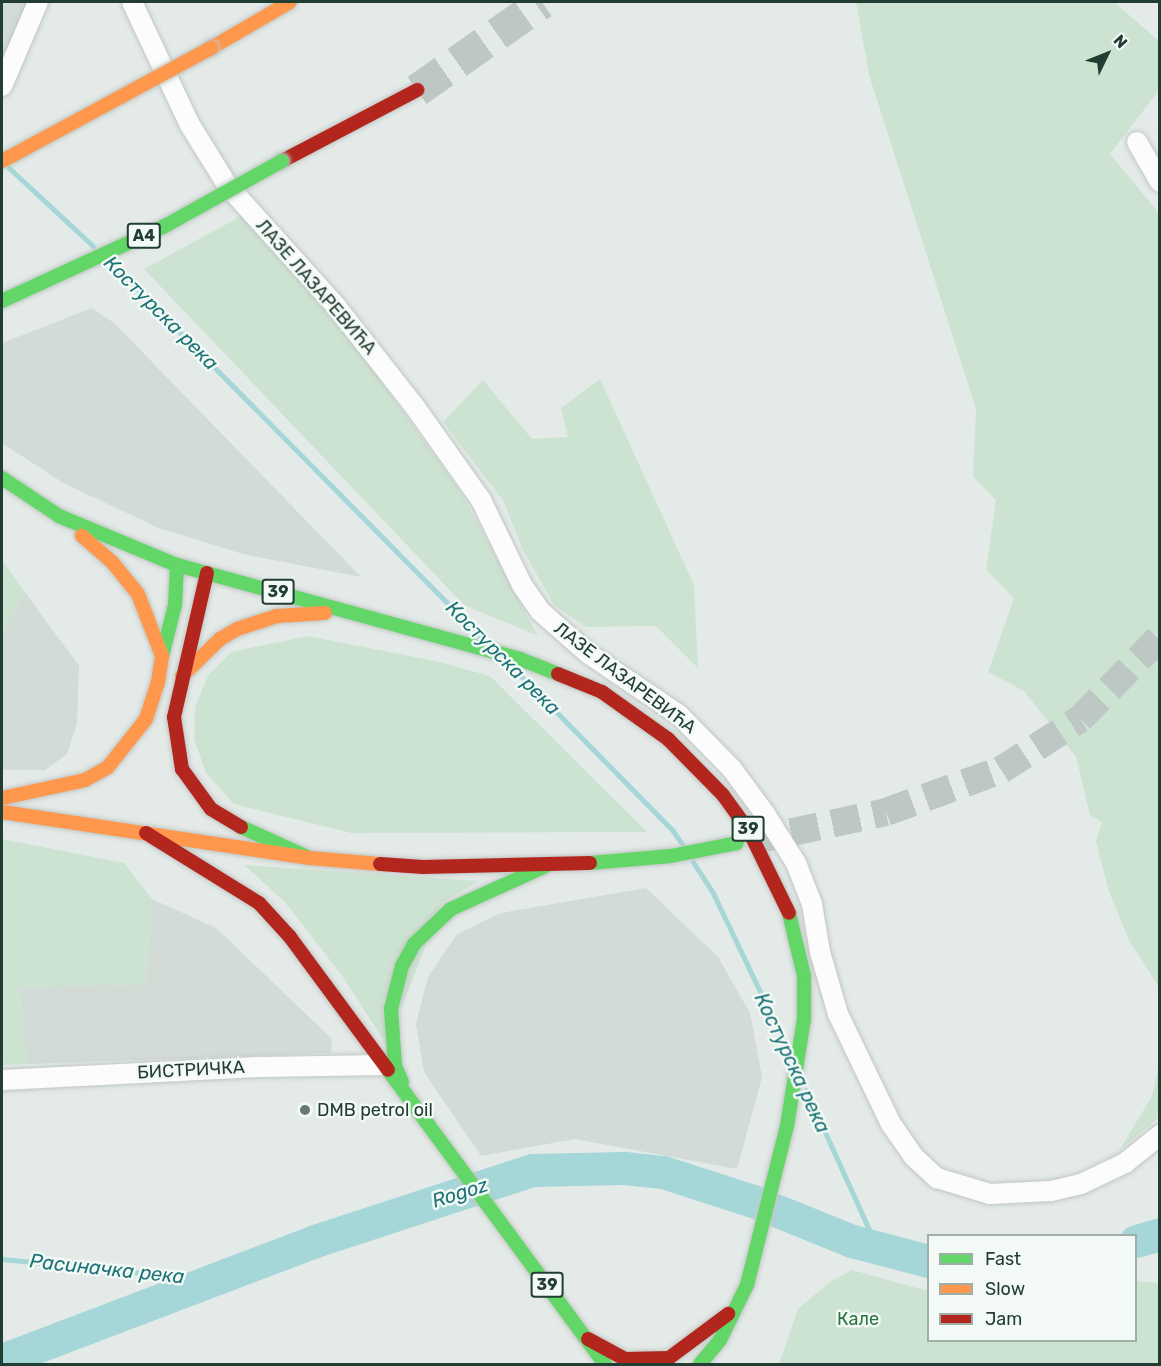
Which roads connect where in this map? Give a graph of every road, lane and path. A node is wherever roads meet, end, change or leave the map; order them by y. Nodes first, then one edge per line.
1 (38, 2) edge
2 (132, 2) edge
3 (290, 2) edge
4 (2, 86) edge
5 (417, 90) tunnel mouth
6 (1137, 142) dead end
7 (2, 161) edge
8 (1160, 182) edge
9 (2, 301) edge
10 (2, 478) edge
11 (59, 516) junction
12 (177, 565) junction
13 (207, 573) junction
14 (349, 611) junction
15 (162, 656) junction
16 (182, 677) junction
17 (2, 798) edge
18 (2, 812) edge
19 (146, 833) junction
20 (736, 843) tunnel mouth
21 (310, 858) junction
22 (546, 866) junction
23 (381, 1065) junction
24 (2, 1080) edge
25 (412, 1105) junction
26 (1160, 1135) edge
27 (738, 1307) junction
28 (584, 1336) junction
29 (665, 1361) edge
30 (605, 1365) edge
31 (700, 1365) edge

1 - 4 street
2 - 26 street, ЛАЗЕ ЛАЗАРЕВИЋА
3 - 7 main road, bridge
5 - 9 main road, A4, bridge
6 - 8 street
10 - 11 main road, 39
11 - 12 main road, 39
11 - 15 main road
12 - 13 main road, 39
12 - 15 main road
13 - 14 main road, 39
13 - 16 main road
14 - 16 main road
14 - 27 main road, 39
15 - 17 main road
16 - 21 main road
18 - 19 main road
19 - 21 main road
19 - 23 main road, 39
20 - 22 main road
21 - 22 main road
22 - 25 main road, 39
23 - 24 street, БИСТРИЧКА
23 - 25 main road, 39
25 - 28 main road, 39
27 - 29 main road, 39
27 - 31 main road, 39
28 - 29 main road, 39
28 - 30 main road, 39

